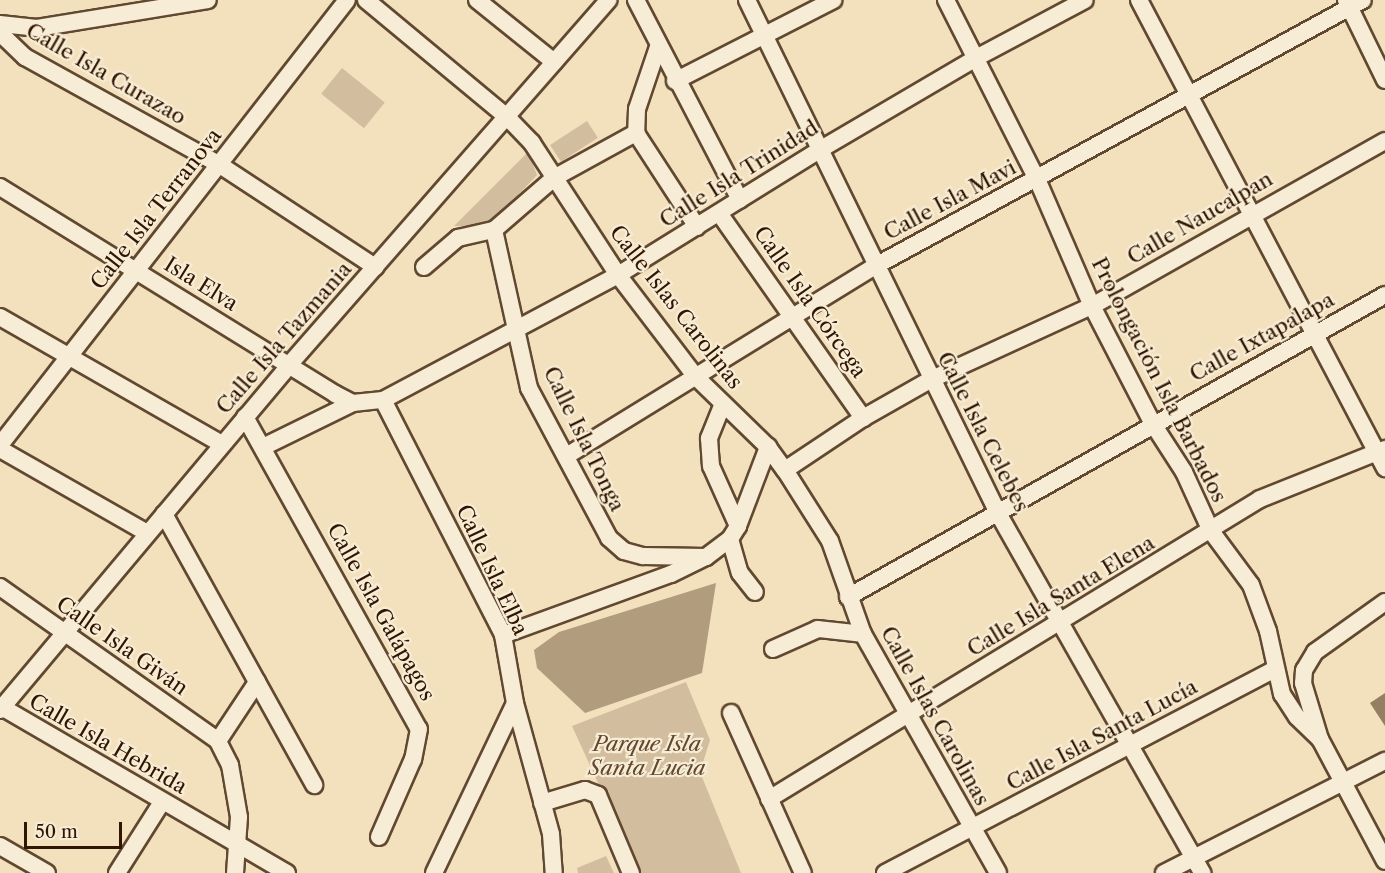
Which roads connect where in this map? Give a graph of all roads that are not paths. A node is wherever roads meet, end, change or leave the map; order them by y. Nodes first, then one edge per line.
1 (208, 0) edge
2 (347, 0) edge
3 (366, 0) edge
4 (477, 0) edge
5 (608, 0) edge
6 (636, 0) edge
7 (747, 0) edge
8 (833, 0) edge
9 (946, 0) edge
10 (1085, 0) edge
11 (1139, 0) edge
12 (1352, 3) edge
13 (0, 24) edge
14 (0, 33) edge
15 (766, 33) junction
16 (658, 47) junction
17 (976, 58) junction
18 (554, 62) junction
19 (1385, 80) edge
20 (675, 81) junction
21 (1189, 96) junction
22 (507, 117) junction
23 (636, 133) junction
24 (1385, 141) edge
25 (821, 149) junction
26 (219, 165) junction
27 (554, 178) junction
28 (1037, 179) junction
29 (0, 187) edge
30 (740, 200) junction
31 (719, 213) junction
32 (1254, 213) junction
33 (696, 227) junction
34 (494, 230) junction
35 (879, 264) junction
36 (375, 267) junction
37 (424, 267) dead end
38 (138, 270) junction
39 (618, 275) junction
40 (1385, 295) edge
41 (1092, 306) junction
42 (793, 316) junction
43 (0, 317) edge
44 (517, 331) junction
45 (1316, 333) junction
46 (69, 357) junction
47 (289, 365) junction
48 (696, 377) junction
49 (930, 380) junction
50 (383, 400) junction
51 (353, 403) junction
52 (722, 406) junction
53 (245, 417) junction
54 (863, 418) junction
55 (1153, 424) junction
56 (222, 444) junction
57 (0, 447) edge
58 (263, 447) junction
59 (768, 447) junction
60 (568, 455) junction
61 (1383, 456) edge
62 (785, 470) junction
63 (164, 514) junction
64 (999, 515) junction
65 (1211, 531) junction
66 (734, 532) junction
67 (147, 533) junction
68 (706, 557) junction
69 (0, 587) edge
70 (755, 592) dead end
71 (848, 597) junction
72 (1385, 602) edge
73 (1061, 622) junction
74 (63, 631) junction
75 (863, 634) junction
76 (503, 635) junction
77 (773, 650) dead end
78 (1275, 669) junction
79 (257, 682) junction
80 (515, 703) junction
81 (1, 708) edge
82 (731, 713) dead end
83 (910, 715) junction
84 (1320, 739) junction
85 (218, 741) junction
86 (1132, 746) junction
87 (1385, 761) edge
88 (1341, 781) junction
89 (314, 785) dead end
90 (769, 799) junction
91 (162, 802) junction
92 (542, 803) junction
93 (973, 828) junction
94 (379, 837) dead end
95 (239, 845) junction
96 (0, 846) edge
97 (1193, 857) junction
98 (1385, 861) edge
99 (47, 873) edge
100 (117, 873) edge
101 (235, 873) edge
102 (287, 873) edge
103 (434, 873) edge
104 (554, 873) edge
105 (631, 873) edge
106 (803, 873) edge
107 (885, 873) edge
108 (998, 873) edge
109 (1164, 873) edge
110 (1202, 873) edge

1 - 13 street
2 - 26 street, Calle Isla Terranova
3 - 22 street, Calle Islas Carolinas
4 - 18 street
5 - 18 street, Calle Isla Tazmania
6 - 16 street
7 - 15 street, Calle Isla Celebes
8 - 15 street
9 - 17 street, Prolongación Isla Barbados
10 - 17 street, Calle Isla Trinidad
11 - 21 street
12 - 19 street
12 - 21 street, Calle Isla Mavi
14 - 26 street, Calle Isla Curazao
15 - 20 street
15 - 25 street, Calle Isla Celebes
16 - 20 street
16 - 23 street
17 - 25 street, Calle Isla Trinidad
17 - 28 street, Prolongación Isla Barbados
18 - 22 street, Calle Isla Tazmania
20 - 30 street
21 - 28 street, Calle Isla Mavi
21 - 32 street
22 - 27 street, Calle Islas Carolinas
22 - 36 street, Calle Isla Tazmania
23 - 27 street
23 - 33 street
24 - 32 street, Calle Naucalpan
25 - 30 street, Calle Isla Trinidad
25 - 35 street, Calle Isla Celebes
26 - 36 street, Calle Isla Curazao
26 - 38 street, Calle Isla Terranova
27 - 34 street
27 - 39 street, Calle Islas Carolinas
28 - 35 street, Calle Isla Mavi
28 - 41 street, Prolongación Isla Barbados
29 - 38 street, Isla Elva
30 - 31 street, Calle Isla Trinidad
31 - 33 street, Calle Isla Trinidad
31 - 42 street, Calle Isla Córcega
32 - 41 street, Calle Naucalpan
32 - 45 street
33 - 39 street, Calle Isla Trinidad
34 - 37 street
34 - 44 street, Calle Isla Tonga
35 - 42 street, Calle Isla Mavi
35 - 49 street, Calle Isla Celebes
36 - 47 street, Calle Isla Tazmania
38 - 46 street, Calle Isla Terranova
38 - 47 street, Isla Elva
39 - 44 street, Calle Isla Trinidad
39 - 48 street, Calle Islas Carolinas
40 - 45 street, Calle Ixtapalapa
41 - 49 street, Calle Naucalpan
41 - 55 street, Prolongación Isla Barbados
42 - 48 street, Calle Isla Mavi
42 - 54 street, Calle Isla Córcega
43 - 46 street
44 - 50 street, Calle Isla Trinidad
44 - 60 street, Calle Isla Tonga
45 - 55 street, Calle Ixtapalapa
45 - 61 street
46 - 56 street
46 - 57 street, Calle Isla Terranova
47 - 51 street, Isla Elva
47 - 53 street, Calle Isla Tazmania
48 - 52 street, Calle Islas Carolinas
48 - 60 street, Calle Isla Mavi
49 - 54 street, Calle Naucalpan
49 - 64 street, Calle Isla Celebes
50 - 51 street
50 - 76 street, Calle Isla Elba
51 - 58 street
52 - 59 street, Calle Islas Carolinas
52 - 66 street
53 - 56 street, Calle Isla Tazmania
53 - 58 street, Calle Isla Galápagos
54 - 62 street, Calle Naucalpan
55 - 64 street, Calle Ixtapalapa
55 - 65 street, Prolongación Isla Barbados
56 - 63 street, Calle Isla Tazmania
57 - 67 street
58 - 94 street, Calle Isla Galápagos
59 - 62 street, Calle Islas Carolinas
59 - 66 street
60 - 68 street, Calle Isla Tonga
61 - 65 street, Calle Isla Santa Elena
62 - 71 street, Calle Islas Carolinas
63 - 67 street, Calle Isla Tazmania
63 - 79 street
64 - 71 street, Calle Ixtapalapa
64 - 73 street, Calle Isla Celebes
65 - 73 street, Calle Isla Santa Elena
65 - 78 street, Prolongación Isla Barbados
66 - 68 street
66 - 70 street
67 - 74 street, Calle Isla Tazmania
68 - 76 street
69 - 74 street, Calle Isla Giván
71 - 75 street, Calle Islas Carolinas
72 - 84 street
73 - 83 street, Calle Isla Santa Elena
73 - 86 street, Calle Isla Celebes
74 - 81 street, Calle Isla Tazmania
74 - 85 street, Calle Isla Giván
75 - 77 street
75 - 83 street, Calle Islas Carolinas
76 - 80 street, Calle Isla Elba
78 - 84 street, Prolongación Isla Barbados
78 - 86 street, Calle Isla Santa Lucía
79 - 85 street
79 - 89 street
80 - 92 street, Calle Isla Elba
80 - 103 street
81 - 91 street, Calle Isla Hebrida
82 - 90 street
83 - 90 street, Calle Isla Santa Elena
83 - 93 street, Calle Islas Carolinas
84 - 88 street
85 - 95 street
86 - 93 street, Calle Isla Santa Lucía
86 - 97 street, Calle Isla Celebes
87 - 88 street
88 - 97 street
88 - 98 street
90 - 106 street
91 - 95 street, Calle Isla Hebrida
91 - 100 street
92 - 104 street, Calle Isla Elba
92 - 105 street
93 - 107 street, Calle Isla Santa Lucía
93 - 108 street, Calle Islas Carolinas
95 - 101 street
95 - 102 street, Calle Isla Hebrida
96 - 99 street
97 - 109 street
97 - 110 street, Calle Isla Celebes

